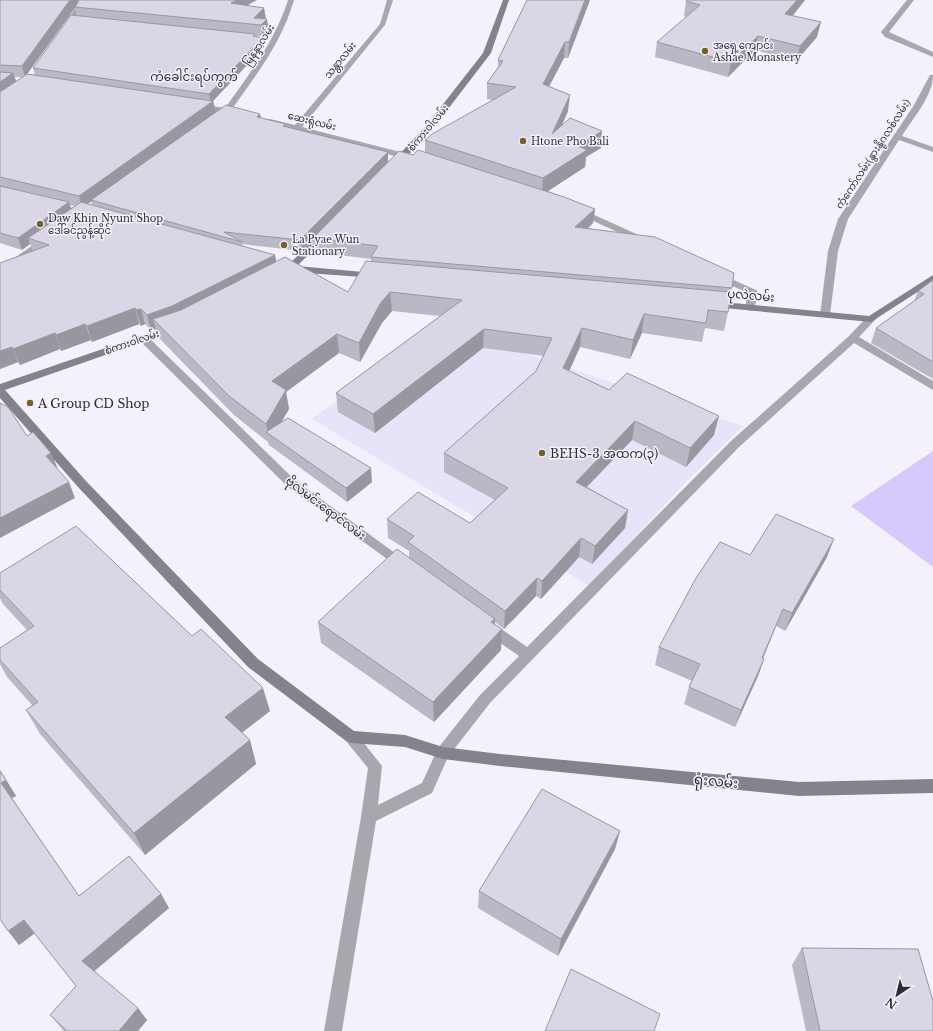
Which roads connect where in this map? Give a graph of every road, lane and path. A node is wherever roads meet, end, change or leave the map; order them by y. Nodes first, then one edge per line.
1 (84, 0) edge
2 (291, 0) edge
3 (390, 0) edge
4 (506, 0) edge
5 (911, 0) edge
6 (62, 33) edge
7 (933, 55) edge
8 (933, 77) edge
9 (189, 104) edge
10 (227, 110) junction
11 (241, 113) edge
12 (214, 119) edge
13 (262, 119) edge
14 (297, 128) junction
15 (897, 137) junction
16 (933, 150) edge
17 (404, 155) junction
18 (419, 160) edge
19 (388, 171) edge
20 (568, 207) edge
21 (329, 231) edge
22 (51, 235) edge
23 (646, 242) edge
24 (275, 265) edge
25 (291, 269) junction
26 (0, 272) edge
27 (710, 272) edge
28 (277, 276) edge
29 (386, 277) edge
30 (933, 278) edge
31 (703, 304) edge
32 (750, 308) junction
33 (824, 315) junction
34 (871, 319) junction
35 (181, 325) edge
36 (143, 338) junction
37 (853, 338) junction
38 (933, 386) edge
39 (0, 390) edge
40 (413, 572) edge
41 (477, 618) edge
42 (528, 655) junction
43 (351, 736) junction
44 (443, 753) junction
45 (933, 786) edge
46 (369, 817) junction
47 (332, 1031) edge

1 - 6 street
2 - 10 street, မြနန္ဒာလမ်း
3 - 14 street, သန္တာလမ်း
4 - 17 main road, စံကားဝါလမ်း
5 - 7 street
8 - 15 street, ကံ့ကော်လမ်း(နွားနို့ဂလစ်လမ်း)
9 - 10 street
10 - 11 street
10 - 12 street, မြနန္ဒာလမ်း
13 - 14 street, ဆေးရုံလမ်း
14 - 17 street, ဆေးရုံလမ်း
15 - 16 street
15 - 33 street, ကံ့ကော်လမ်း(နွားနို့ဂလစ်လမ်း)
17 - 18 street, ဆေးရုံလမ်း
17 - 19 main road, စံကားဝါလမ်း
20 - 23 street
21 - 25 main road
22 - 26 street
24 - 25 main road
25 - 28 main road
25 - 29 main road
27 - 32 street
30 - 34 main road
31 - 32 main road, ပုလဲလမ်း
32 - 33 main road, ပုလဲလမ်း
33 - 34 main road, ပုလဲလမ်း
34 - 37 street
35 - 36 main road, စံကားဝါလမ်း
36 - 39 main road, စံကားဝါလမ်း
36 - 40 street, ဗိုလ်မင်းရောင်လမ်း
37 - 38 street
37 - 42 street
39 - 43 main road
41 - 42 street
42 - 44 street
43 - 44 main road, ရုံးလမ်း
43 - 46 street
44 - 45 main road, ရုံးလမ်း
44 - 46 street
46 - 47 street

